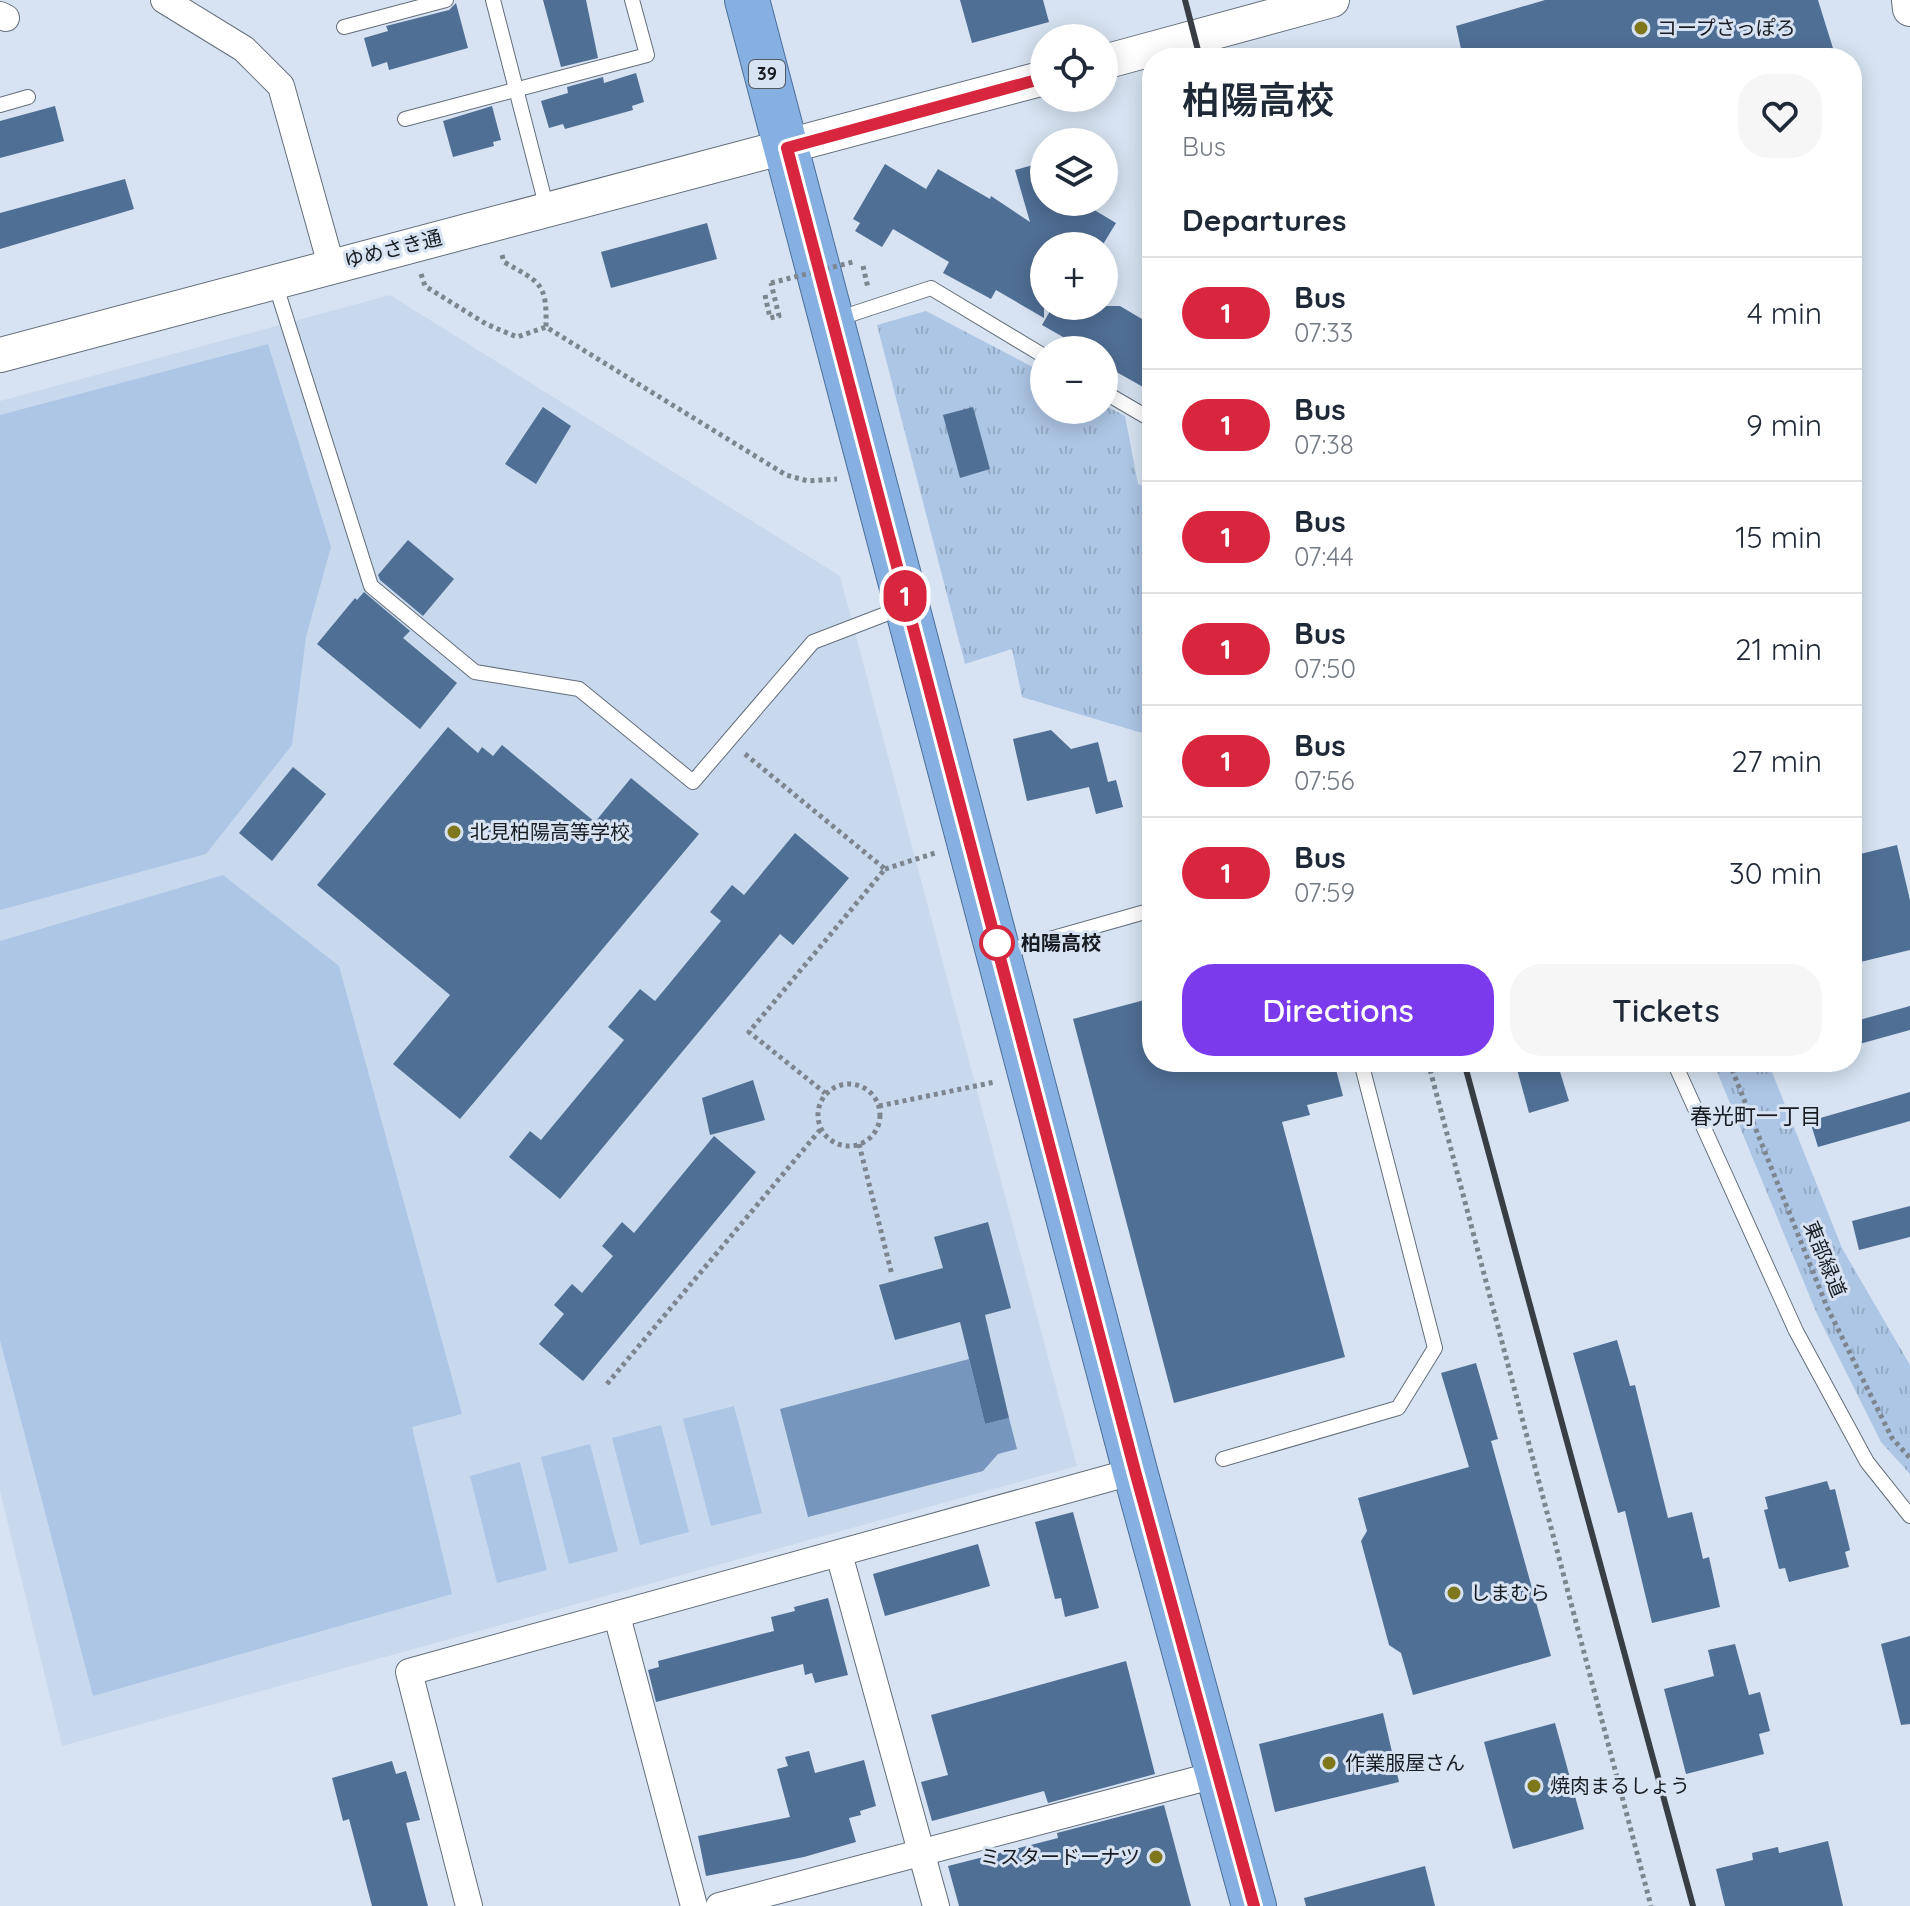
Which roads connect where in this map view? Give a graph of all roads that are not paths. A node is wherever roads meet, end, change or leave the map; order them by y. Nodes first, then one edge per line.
1 (164, 0) edge
2 (446, 0) edge
3 (493, 0) edge
4 (632, 0) edge
5 (747, 0) edge
6 (1332, 0) edge
7 (1909, 0) edge
8 (1270, 8) edge
9 (1910, 9) edge
10 (344, 27) dead end
11 (1147, 48) edge
12 (1142, 50) edge
13 (1118, 57) edge
14 (1030, 82) edge
15 (516, 89) junction
16 (28, 97) dead end
17 (0, 105) edge
18 (405, 119) dead end
19 (787, 148) junction
20 (548, 210) junction
21 (331, 265) junction
22 (275, 281) junction
23 (832, 320) junction
24 (1030, 348) edge
25 (0, 355) edge
26 (1118, 400) edge
27 (1142, 414) edge
28 (908, 606) junction
29 (1142, 913) edge
30 (999, 953) junction
31 (1364, 1072) edge
32 (1679, 1072) edge
33 (1223, 1459) dead end
34 (1135, 1471) junction
35 (1910, 1516) edge
36 (839, 1554) junction
37 (617, 1616) junction
38 (1219, 1774) junction
39 (922, 1852) junction
40 (469, 1906) edge
41 (694, 1906) edge
42 (719, 1906) edge
43 (936, 1906) edge
44 (1254, 1906) edge

1 - 21 street
2 - 10 lane
3 - 15 lane
4 - 15 lane
5 - 19 highway, 39
6 - 8 street
7 - 9 street
8 - 11 street
12 - 13 street
14 - 19 street, ゆめさき通
15 - 18 lane
15 - 20 lane
16 - 17 lane
19 - 20 street, ゆめさき通
19 - 23 highway, 39
20 - 21 street, ゆめさき通
21 - 22 street, ゆめさき通
22 - 25 street, ゆめさき通
22 - 28 lane
23 - 24 lane
23 - 28 highway, 39
26 - 27 lane
28 - 30 highway, 39
29 - 30 lane
30 - 34 highway, 39
31 - 33 lane
32 - 35 lane
34 - 36 street
34 - 38 highway, 39
36 - 37 street
36 - 39 street
37 - 40 street
37 - 41 street
38 - 39 street
38 - 44 highway, 39
39 - 42 street
39 - 43 street

